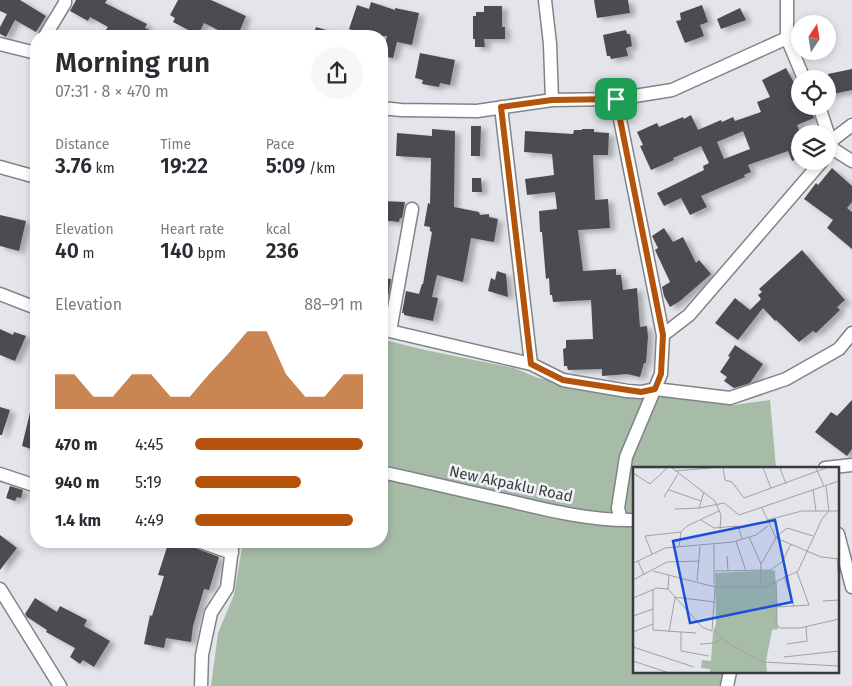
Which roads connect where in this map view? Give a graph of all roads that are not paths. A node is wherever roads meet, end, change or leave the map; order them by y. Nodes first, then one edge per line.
1 (65, 0) edge
2 (545, 0) edge
3 (787, 0) edge
4 (48, 30) edge
5 (787, 38) junction
6 (0, 44) edge
7 (30, 52) edge
8 (800, 70) edge
9 (616, 99) junction
10 (552, 100) junction
11 (501, 107) junction
12 (388, 109) edge
13 (852, 126) edge
14 (836, 143) edge
15 (836, 151) edge
16 (852, 162) edge
17 (0, 167) edge
18 (814, 170) edge
19 (30, 176) edge
20 (412, 209) dead end
21 (0, 294) edge
22 (30, 306) edge
23 (388, 321) edge
24 (388, 330) edge
25 (852, 333) edge
26 (663, 335) junction
27 (531, 364) junction
28 (655, 389) junction
29 (852, 465) edge
30 (836, 467) edge
31 (0, 474) edge
32 (388, 474) edge
33 (30, 484) edge
34 (620, 520) junction
35 (633, 520) edge
36 (840, 542) edge
37 (233, 548) edge
38 (852, 587) edge
39 (0, 589) edge
40 (60, 686) edge
41 (201, 686) edge

1 - 4 street
2 - 10 street
3 - 5 street
5 - 8 street
5 - 9 street
6 - 7 street
9 - 10 street
9 - 26 street
10 - 11 street
11 - 12 street
11 - 27 street
13 - 14 street
15 - 16 street
17 - 19 street
18 - 26 street
20 - 23 street
21 - 22 street
24 - 27 street
25 - 28 street
26 - 28 street
27 - 28 street
28 - 34 street
29 - 30 street
31 - 33 street
32 - 34 street, New Akpaklu Road
34 - 35 street, New Akpaklu Road
36 - 38 street
37 - 41 street
39 - 40 street

